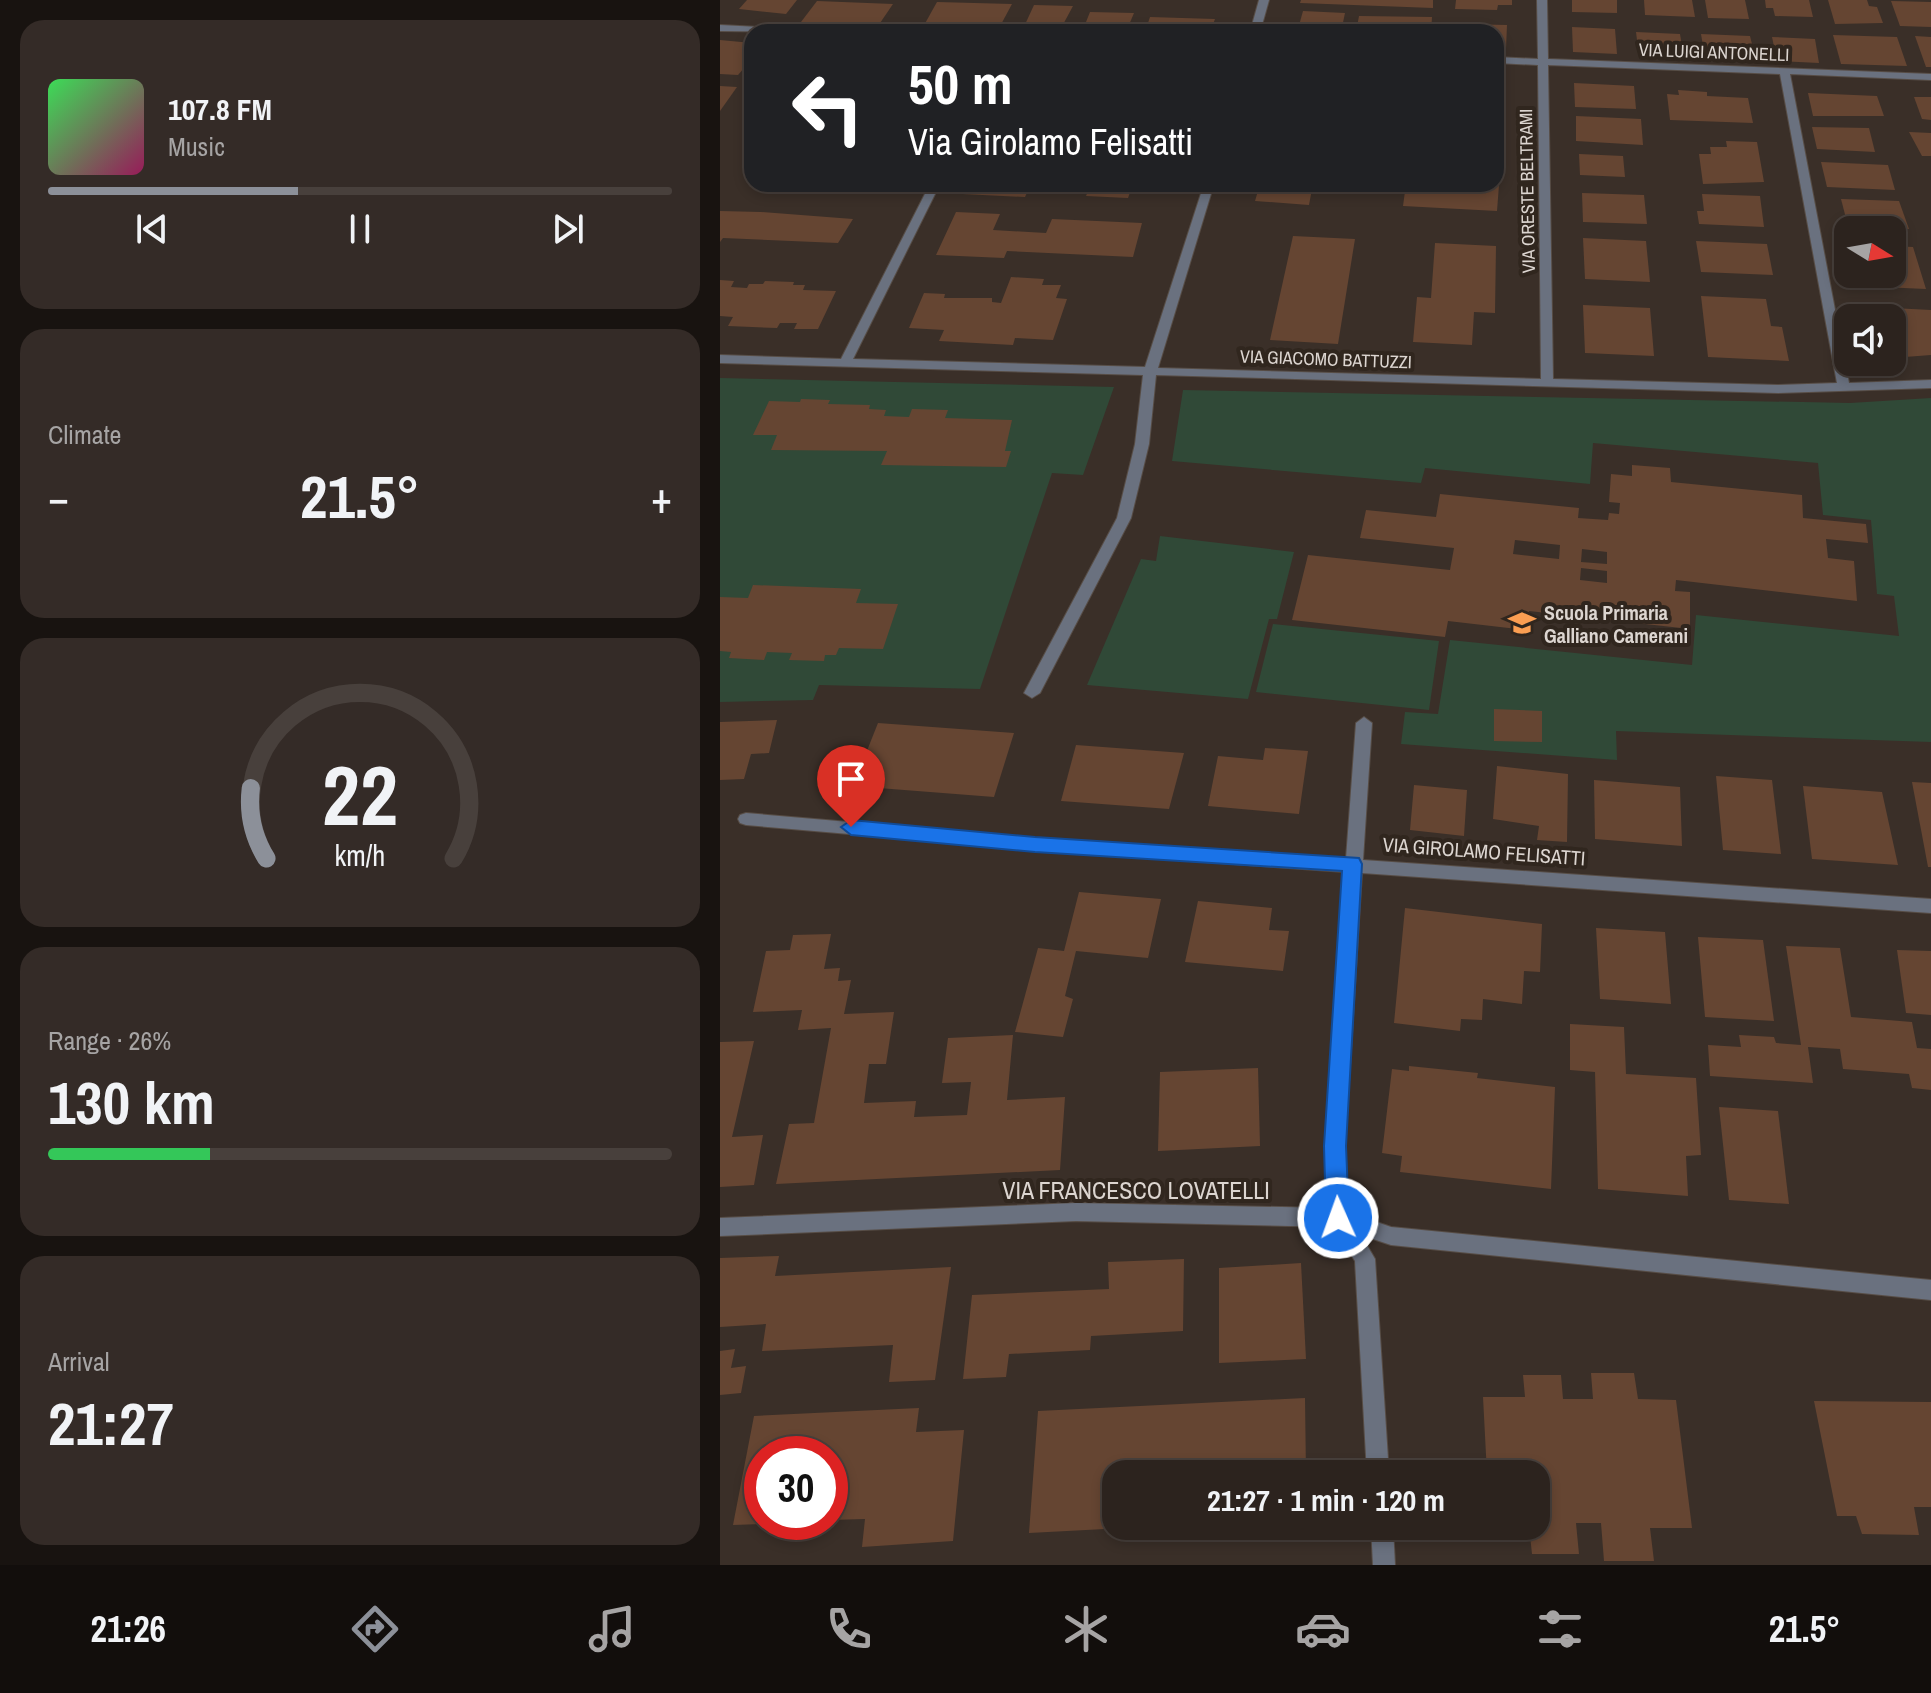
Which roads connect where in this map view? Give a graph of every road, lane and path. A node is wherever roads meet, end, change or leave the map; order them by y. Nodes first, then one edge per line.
1 (1264, 0) edge
2 (1542, 0) edge
3 (1257, 24) edge
4 (720, 28) edge
5 (744, 29) edge
6 (1504, 60) edge
7 (1542, 62) junction
8 (1784, 71) junction
9 (1931, 77) edge
10 (931, 192) edge
11 (1206, 192) edge
12 (720, 359) edge
13 (845, 362) junction
14 (1150, 372) junction
15 (1547, 382) junction
16 (1931, 384) edge
17 (1844, 388) junction
18 (1032, 693) dead end
19 (1364, 723) dead end
20 (746, 819) dead end
21 (1352, 864) junction
22 (1931, 906) edge
23 (1338, 1218) junction
24 (720, 1227) edge
25 (1931, 1290) edge
26 (1377, 1460) edge
27 (1383, 1540) edge
28 (1384, 1565) edge

1 - 3 street
2 - 7 street, VIA ORESTE BELTRAMI
4 - 5 street
6 - 7 street, VIA LUIGI ANTONELLI
7 - 8 street, VIA LUIGI ANTONELLI
7 - 15 street, VIA ORESTE BELTRAMI
8 - 9 street, VIA LUIGI ANTONELLI
8 - 17 street
10 - 13 street
11 - 14 street
12 - 13 street, VIA GIACOMO BATTUZZI
13 - 14 street, VIA GIACOMO BATTUZZI
14 - 15 street, VIA GIACOMO BATTUZZI
14 - 18 street
15 - 17 street, VIA GIACOMO BATTUZZI
16 - 17 street, VIA GIACOMO BATTUZZI
19 - 21 street
20 - 21 street, VIA GIROLAMO FELISATTI
21 - 22 street, VIA GIROLAMO FELISATTI
21 - 23 street
23 - 24 street, VIA FRANCESCO LOVATELLI
23 - 25 street, VIA FRANCESCO LOVATELLI
23 - 26 street
27 - 28 street

